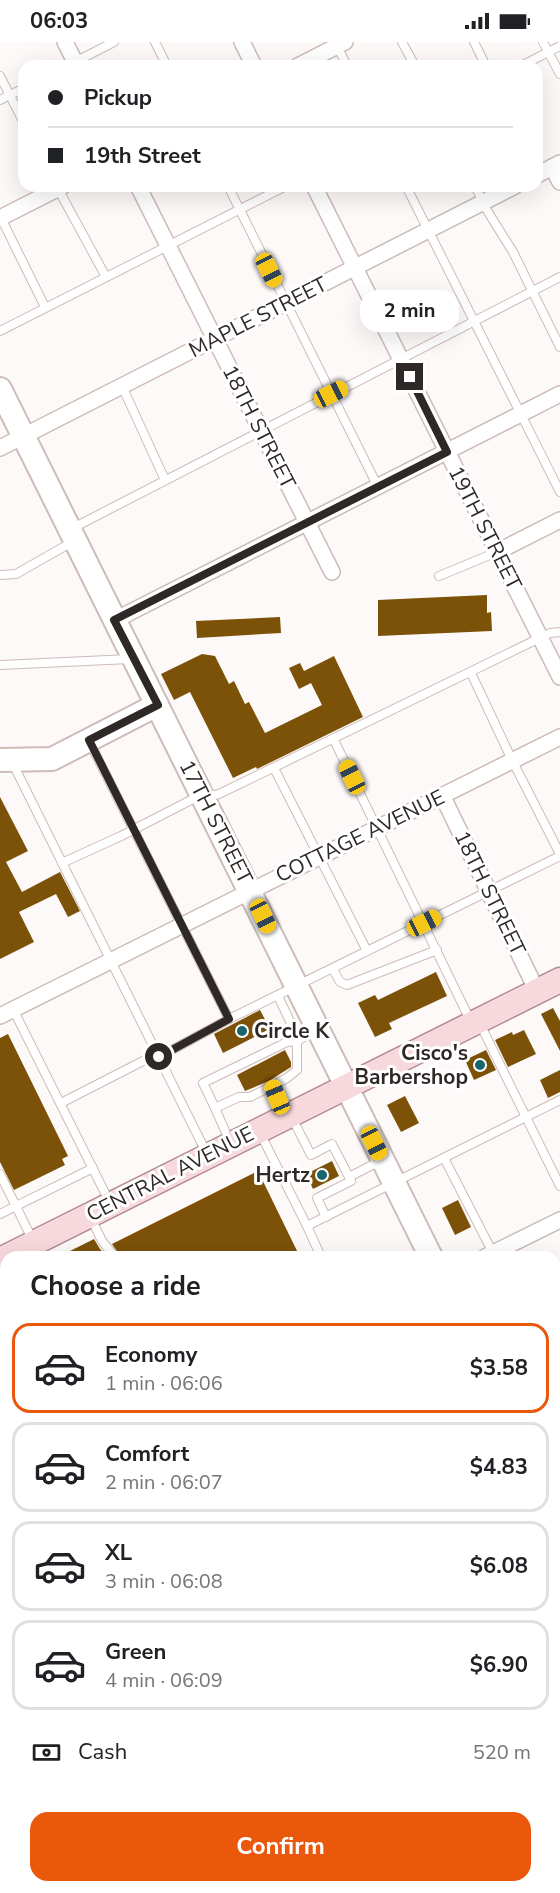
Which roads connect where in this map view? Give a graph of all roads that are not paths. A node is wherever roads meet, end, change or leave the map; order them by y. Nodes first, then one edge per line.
1 (65, 42) edge
2 (114, 42) edge
3 (155, 42) edge
4 (242, 42) edge
5 (402, 42) edge
6 (474, 42) edge
7 (543, 42) edge
8 (339, 43) edge
9 (560, 46) edge
10 (549, 52) junction
11 (71, 60) edge
12 (82, 60) edge
13 (164, 60) edge
14 (251, 60) edge
15 (309, 60) edge
16 (345, 60) edge
17 (412, 60) edge
18 (483, 60) edge
19 (533, 60) edge
20 (560, 75) edge
21 (0, 76) edge
22 (18, 90) edge
23 (9, 95) junction
24 (0, 100) edge
25 (18, 112) edge
26 (545, 169) edge
27 (560, 182) edge
28 (49, 192) edge
29 (62, 192) edge
30 (141, 192) edge
31 (231, 192) edge
32 (274, 192) edge
33 (317, 192) edge
34 (409, 192) edge
35 (478, 192) edge
36 (504, 192) edge
37 (483, 203) junction
38 (240, 210) junction
39 (0, 217) edge
40 (428, 230) junction
41 (167, 245) junction
42 (355, 268) junction
43 (106, 277) junction
44 (560, 277) edge
45 (532, 292) junction
46 (286, 303) junction
47 (45, 307) junction
48 (474, 321) junction
49 (0, 331) edge
50 (215, 339) junction
51 (560, 347) edge
52 (400, 359) junction
53 (122, 386) junction
54 (0, 388) edge
55 (331, 394) junction
56 (560, 394) edge
57 (520, 414) junction
58 (260, 430) junction
59 (24, 436) junction
60 (0, 448) edge
61 (447, 452) junction
62 (165, 480) junction
63 (378, 487) junction
64 (560, 492) edge
65 (560, 520) edge
66 (307, 523) junction
67 (73, 535) junction
68 (497, 552) junction
69 (332, 572) dead end
70 (0, 575) edge
71 (439, 576) dead end
72 (114, 620) junction
73 (560, 632) edge
74 (540, 639) junction
75 (134, 659) junction
76 (0, 665) edge
77 (471, 673) junction
78 (560, 677) edge
79 (158, 705) junction
80 (560, 736) edge
81 (89, 740) junction
82 (334, 740) junction
83 (6, 760) edge
84 (512, 760) junction
85 (274, 768) junction
86 (442, 795) junction
87 (204, 798) junction
88 (377, 828) junction
89 (133, 830) junction
90 (560, 855) edge
91 (319, 856) junction
92 (62, 863) junction
93 (250, 890) junction
94 (489, 892) junction
95 (424, 923) junction
96 (181, 925) junction
97 (437, 950) junction
98 (367, 951) junction
99 (111, 960) junction
100 (333, 969) junction
101 (560, 980) edge
102 (288, 991) junction
103 (537, 991) junction
104 (7, 1013) edge
105 (229, 1019) junction
106 (475, 1022) junction
107 (318, 1029) junction
108 (297, 1041) junction
109 (159, 1057) junction
110 (272, 1086) junction
111 (346, 1086) junction
112 (560, 1100) edge
113 (61, 1103) junction
114 (215, 1108) junction
115 (290, 1114) junction
116 (525, 1118) junction
117 (258, 1130) junction
118 (231, 1144) junction
119 (208, 1156) junction
120 (444, 1158) junction
121 (383, 1160) junction
122 (93, 1168) junction
123 (0, 1174) edge
124 (349, 1177) junction
125 (394, 1182) junction
126 (560, 1186) edge
127 (111, 1204) junction
128 (16, 1206) junction
129 (0, 1214) edge
130 (89, 1215) junction
131 (326, 1217) junction
132 (560, 1220) edge
133 (307, 1226) junction
134 (37, 1250) edge
135 (110, 1251) edge
136 (318, 1251) edge
137 (428, 1251) edge
138 (487, 1251) edge
139 (497, 1251) edge

1 - 11 street
2 - 12 lane
3 - 13 lane
4 - 14 street
5 - 17 lane
6 - 18 lane
7 - 10 lane
8 - 15 street
8 - 16 lane
9 - 10 lane
10 - 19 lane
10 - 20 lane
21 - 23 lane
22 - 23 lane
23 - 24 lane
23 - 25 lane
26 - 27 street
28 - 39 street
29 - 43 lane
30 - 41 street, 18TH STREET
31 - 38 lane
32 - 38 lane
33 - 42 street, 19TH STREET
34 - 40 lane
35 - 37 lane
36 - 37 street, MAPLE STREET
37 - 40 street, MAPLE STREET
37 - 45 lane
38 - 41 lane
38 - 46 lane
39 - 47 lane
40 - 42 street, MAPLE STREET
40 - 48 lane
41 - 43 lane
41 - 50 street, 18TH STREET
42 - 46 street, MAPLE STREET
42 - 52 street, 19TH STREET
43 - 47 lane
44 - 45 lane
45 - 48 lane
45 - 51 lane
46 - 50 street, MAPLE STREET
46 - 55 lane
47 - 49 lane
48 - 52 lane
48 - 57 lane
50 - 53 street, MAPLE STREET
50 - 58 street, 18TH STREET
52 - 55 lane
52 - 61 street, 19TH STREET
53 - 59 street, MAPLE STREET
53 - 62 lane
54 - 59 street, 17TH STREET
55 - 58 lane
55 - 63 lane
56 - 57 street
57 - 61 street
57 - 64 lane
58 - 62 lane
58 - 66 street, 18TH STREET
59 - 60 street, MAPLE STREET
59 - 67 street, 17TH STREET
61 - 63 street
61 - 68 street, 19TH STREET
62 - 67 lane
63 - 66 street
65 - 68 street
66 - 69 street, 18TH STREET
66 - 72 street
67 - 70 lane
67 - 72 street, 17TH STREET
68 - 71 lane
68 - 74 street, 19TH STREET
72 - 75 street, 17TH STREET
73 - 74 lane
74 - 77 lane
74 - 78 street, 19TH STREET
75 - 76 lane
75 - 79 street, 17TH STREET
77 - 82 lane
77 - 84 lane
79 - 81 street
79 - 87 street, 17TH STREET
80 - 84 street, COTTAGE AVENUE
81 - 83 street
81 - 89 lane
82 - 85 lane
82 - 88 lane
83 - 92 lane
84 - 86 street, COTTAGE AVENUE
84 - 90 lane
85 - 87 lane
85 - 91 lane
86 - 88 street, COTTAGE AVENUE
86 - 94 street, 18TH STREET
87 - 89 lane
87 - 93 street, 17TH STREET
88 - 91 street, COTTAGE AVENUE
88 - 95 lane
89 - 92 lane
89 - 96 lane
90 - 94 lane
91 - 93 street, COTTAGE AVENUE
91 - 98 lane
92 - 99 lane
93 - 96 street, COTTAGE AVENUE
93 - 102 street, 17TH STREET
94 - 95 lane
94 - 103 street, 18TH STREET
95 - 97 lane
95 - 98 lane
96 - 99 street, COTTAGE AVENUE
96 - 105 lane
97 - 100 lane
97 - 106 lane
98 - 100 lane
99 - 104 street, COTTAGE AVENUE
99 - 109 lane
100 - 102 lane
101 - 103 main road, CENTRAL AVENUE
102 - 105 lane
102 - 107 street, 17TH STREET
102 - 108 lane
103 - 106 main road, CENTRAL AVENUE
104 - 113 lane
105 - 109 lane
106 - 111 main road, CENTRAL AVENUE
106 - 116 lane
107 - 108 lane
107 - 111 street, 17TH STREET
108 - 110 lane
108 - 114 lane
109 - 113 lane
109 - 119 lane
110 - 114 lane
110 - 115 lane
111 - 115 main road, CENTRAL AVENUE
111 - 121 street, 17TH STREET
112 - 116 lane
113 - 122 lane
114 - 118 lane
115 - 117 main road, CENTRAL AVENUE
115 - 124 lane
116 - 120 lane
116 - 126 lane
117 - 118 main road, CENTRAL AVENUE
117 - 133 lane
118 - 119 main road, CENTRAL AVENUE
119 - 127 main road, CENTRAL AVENUE
120 - 125 lane
120 - 138 lane
121 - 124 lane
121 - 125 street, 17TH STREET
122 - 127 lane
122 - 128 lane
123 - 128 lane
124 - 131 lane
125 - 131 lane
125 - 137 street, 17TH STREET
127 - 130 main road, CENTRAL AVENUE
128 - 129 lane
128 - 134 lane
130 - 134 main road, CENTRAL AVENUE
130 - 135 lane
131 - 133 lane
132 - 139 street
133 - 136 lane

